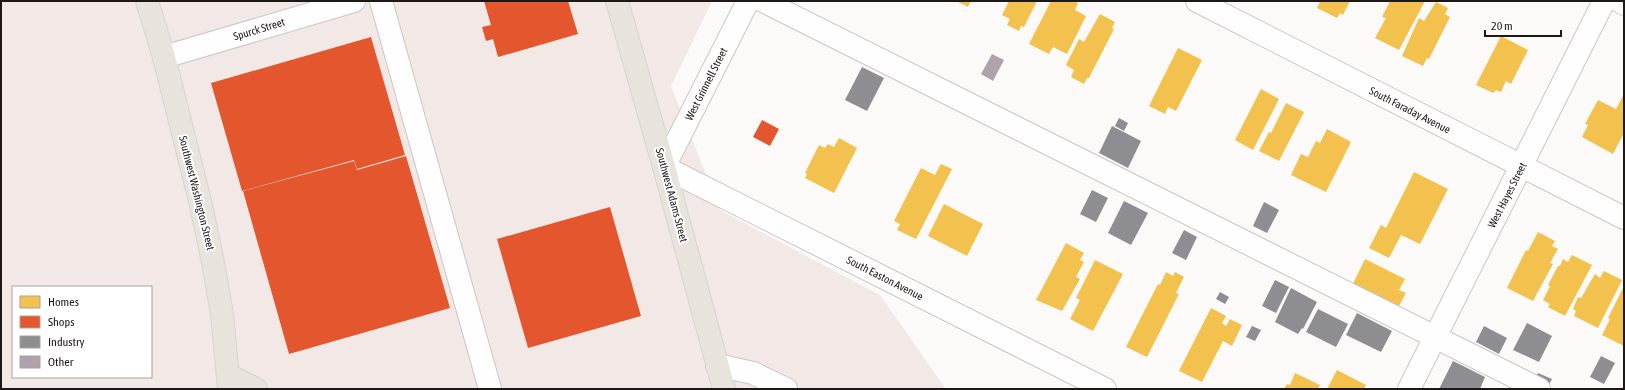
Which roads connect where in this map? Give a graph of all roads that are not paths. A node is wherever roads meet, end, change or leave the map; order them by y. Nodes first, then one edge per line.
1 (147, 1) edge
2 (354, 1) edge
3 (381, 1) edge
4 (617, 1) edge
5 (748, 1) edge
6 (763, 1) edge
7 (1197, 1) edge
8 (1604, 1) edge
9 (1619, 1) edge
10 (1624, 4) edge
11 (164, 58) junction
12 (1522, 166) junction
13 (664, 167) junction
14 (1624, 218) edge
15 (1436, 337) junction
16 (717, 365) junction
17 (228, 382) edge
18 (256, 389) edge
19 (490, 389) edge
20 (724, 389) edge
21 (786, 389) edge
22 (1105, 389) edge
23 (1409, 389) edge
24 (1539, 389) edge

1 - 11 main road, Southwest Washington Street
2 - 11 street, Spurck Street
3 - 19 street
4 - 13 main road, Southwest Adams Street
5 - 13 street, West Grinnell Street
6 - 15 street
7 - 12 street, South Faraday Avenue
8 - 12 street, West Hayes Street
9 - 10 street
11 - 17 main road, Southwest Washington Street
12 - 14 street, South Faraday Avenue
12 - 15 street, West Hayes Street
13 - 16 main road, Southwest Adams Street
13 - 22 street, South Easton Avenue
15 - 23 street, West Hayes Street
15 - 24 street
16 - 20 main road, Southwest Adams Street
16 - 21 street
17 - 18 main road

